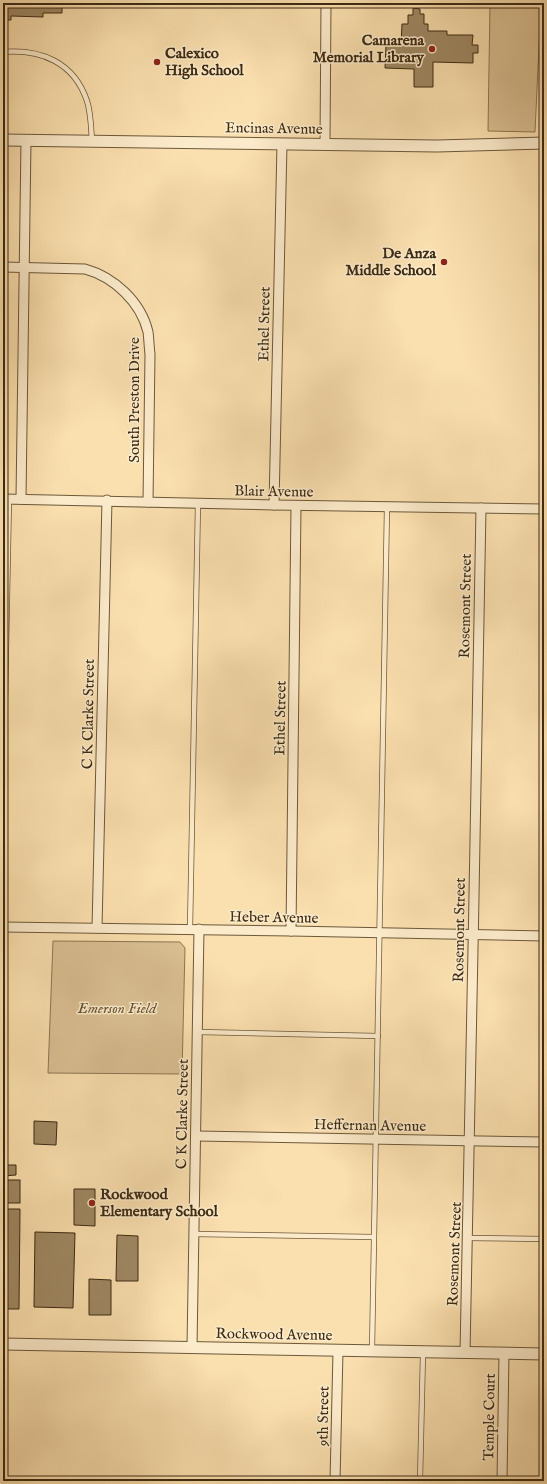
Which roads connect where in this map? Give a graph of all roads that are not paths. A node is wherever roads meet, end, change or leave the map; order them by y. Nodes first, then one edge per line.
1 (326, 3) edge
2 (3, 52) edge
3 (3, 140) edge
4 (26, 140) junction
5 (92, 141) junction
6 (544, 143) edge
7 (282, 144) junction
8 (325, 144) junction
9 (3, 267) edge
10 (25, 268) junction
11 (6, 499) edge
12 (21, 499) junction
13 (107, 500) junction
14 (148, 502) junction
15 (198, 503) junction
16 (274, 505) junction
17 (296, 506) junction
18 (387, 507) junction
19 (481, 508) junction
20 (544, 509) edge
21 (3, 803) edge
22 (3, 927) edge
23 (97, 928) junction
24 (195, 929) junction
25 (291, 931) junction
26 (380, 933) junction
27 (473, 935) junction
28 (544, 936) edge
29 (198, 1032) junction
30 (378, 1036) junction
31 (196, 1136) junction
32 (376, 1139) junction
33 (471, 1141) junction
34 (544, 1142) edge
35 (194, 1234) junction
36 (374, 1237) junction
37 (468, 1238) junction
38 (544, 1239) edge
39 (3, 1344) edge
40 (192, 1347) junction
41 (338, 1351) junction
42 (372, 1351) junction
43 (423, 1352) junction
44 (465, 1353) junction
45 (504, 1353) junction
46 (544, 1354) edge
47 (335, 1481) edge
48 (420, 1481) edge
49 (502, 1481) edge

1 - 8 street
2 - 5 lane
3 - 4 street, Encinas Avenue
4 - 5 street, Encinas Avenue
4 - 10 street
5 - 7 street, Encinas Avenue
6 - 8 street, Encinas Avenue
7 - 8 street, Encinas Avenue
7 - 16 street, Ethel Street
9 - 10 street, South Preston Drive
10 - 12 street
10 - 14 street, South Preston Drive
11 - 12 street, Blair Avenue
11 - 21 lane
12 - 13 street, Blair Avenue
13 - 14 street, Blair Avenue
13 - 23 street, C K Clarke Street
14 - 15 street, Blair Avenue
15 - 16 street, Blair Avenue
15 - 24 lane
16 - 17 street, Blair Avenue
17 - 18 street, Blair Avenue
17 - 25 street, Ethel Street
18 - 19 street, Blair Avenue
18 - 26 lane
19 - 20 street, Blair Avenue
19 - 27 street, Rosemont Street
22 - 23 street, Heber Avenue
23 - 24 street, Heber Avenue
24 - 25 street, Heber Avenue
24 - 29 street, C K Clarke Street
25 - 26 street, Heber Avenue
26 - 27 street, Heber Avenue
26 - 30 lane
27 - 28 street, Heber Avenue
27 - 33 street, Rosemont Street
29 - 30 lane
29 - 31 street, C K Clarke Street
30 - 32 lane
31 - 32 street, Heffernan Avenue
31 - 35 street, C K Clarke Street
32 - 33 street, Heffernan Avenue
32 - 36 lane
33 - 34 street, Heffernan Avenue
33 - 37 street, Rosemont Street
35 - 36 lane
35 - 40 street, C K Clarke Street
36 - 42 lane
37 - 38 lane
37 - 44 street, Rosemont Street
39 - 40 street, Rockwood Avenue
40 - 41 street, Rockwood Avenue
41 - 42 street, Rockwood Avenue
41 - 47 street, 9th Street
42 - 43 street, Rockwood Avenue
43 - 44 street, Rockwood Avenue
43 - 48 lane
44 - 45 street, Rockwood Avenue
45 - 46 street, Rockwood Avenue
45 - 49 street, Temple Court

